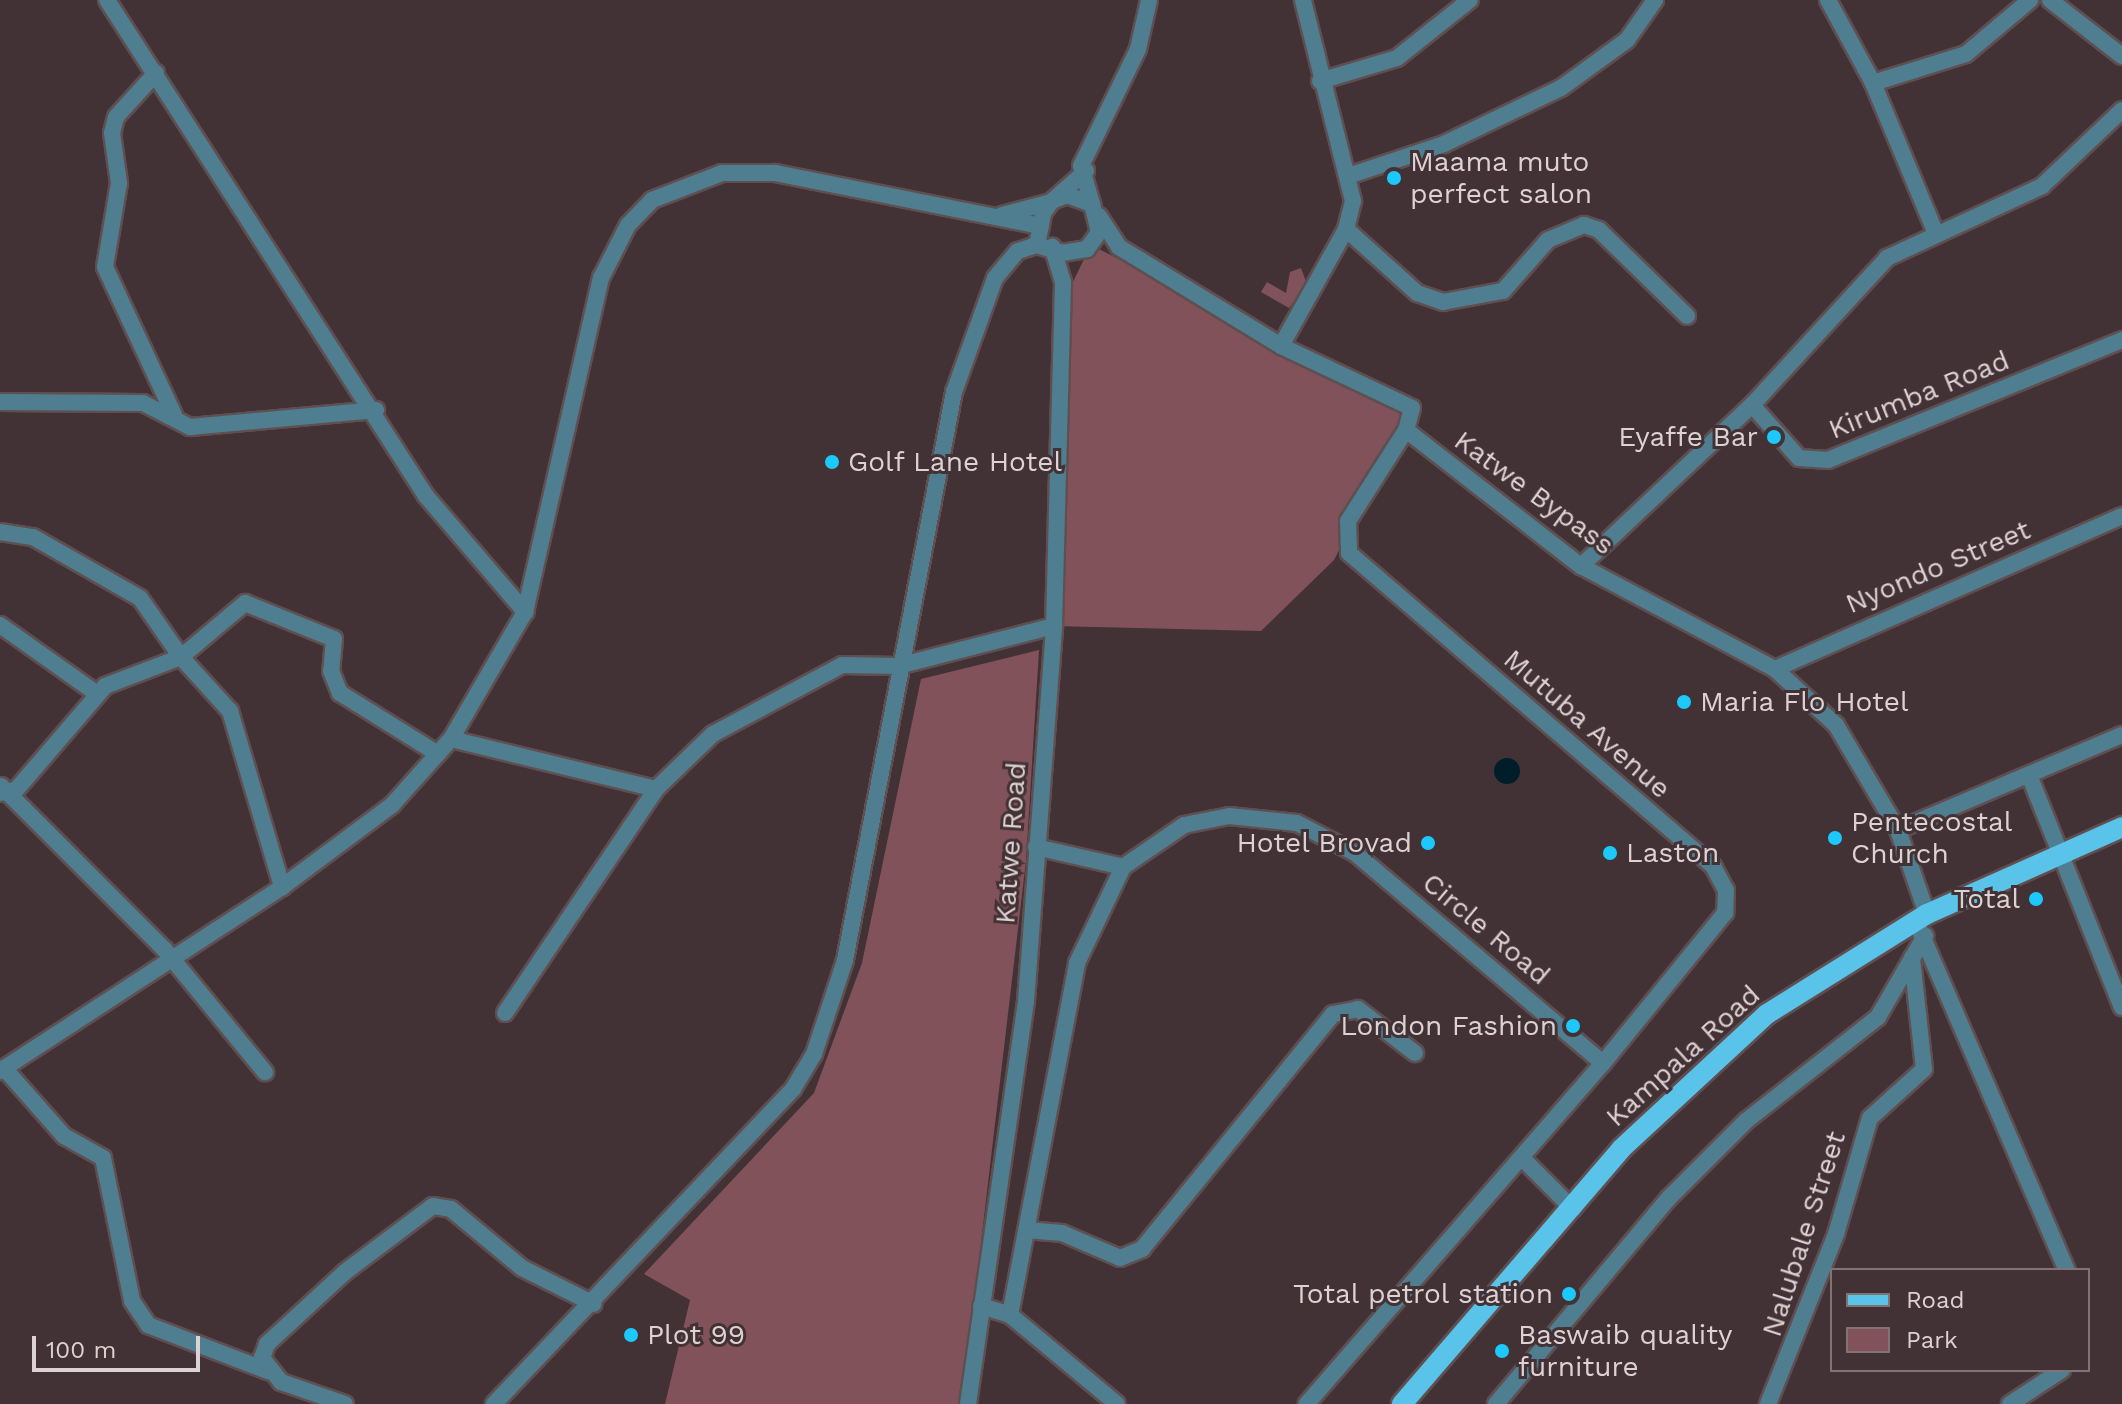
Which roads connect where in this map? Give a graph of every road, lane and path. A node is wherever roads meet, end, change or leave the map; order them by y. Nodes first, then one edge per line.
1 (107, 0) edge
2 (1149, 0) edge
3 (1303, 0) edge
4 (1470, 0) edge
5 (1655, 0) edge
6 (1828, 0) edge
7 (2050, 0) edge
8 (2024, 1) edge
9 (2122, 56) edge
10 (156, 73) junction
11 (1320, 81) junction
12 (1873, 83) junction
13 (2122, 110) edge
14 (1086, 171) junction
15 (1348, 176) junction
16 (1053, 201) junction
17 (1096, 210) junction
18 (1000, 216) junction
19 (1041, 226) junction
20 (1346, 229) junction
21 (1935, 231) junction
22 (1045, 246) junction
23 (1089, 247) junction
24 (1119, 247) junction
25 (1063, 282) junction
26 (1687, 316) dead end
27 (2122, 340) edge
28 (1281, 346) junction
29 (0, 402) edge
30 (1752, 405) junction
31 (376, 410) junction
32 (177, 420) junction
33 (1406, 430) junction
34 (2122, 516) edge
35 (0, 532) edge
36 (1581, 566) junction
37 (525, 612) junction
38 (0, 625) edge
39 (1054, 626) junction
40 (174, 659) junction
41 (898, 666) junction
42 (1775, 669) junction
43 (96, 693) junction
44 (2122, 735) edge
45 (451, 739) junction
46 (438, 754) junction
47 (2029, 775) junction
48 (656, 789) junction
49 (2, 790) edge
50 (2122, 827) edge
51 (1898, 830) junction
52 (1036, 847) junction
53 (2055, 855) junction
54 (1123, 867) junction
55 (282, 887) junction
56 (1921, 924) junction
57 (1912, 957) junction
58 (170, 958) junction
59 (2122, 1007) edge
60 (505, 1013) dead end
61 (1415, 1053) dead end
62 (1603, 1063) junction
63 (2, 1070) edge
64 (265, 1072) dead end
65 (1522, 1158) junction
66 (1573, 1209) junction
67 (1027, 1230) junction
68 (2066, 1268) edge
69 (594, 1304) junction
70 (981, 1306) junction
71 (1010, 1315) junction
72 (268, 1371) junction
73 (2059, 1372) edge
74 (345, 1404) edge
75 (494, 1404) edge
76 (968, 1404) edge
77 (1117, 1404) edge
78 (1307, 1404) edge
79 (1402, 1404) edge
80 (1496, 1404) edge
81 (1768, 1404) edge
82 (2010, 1404) edge

1 - 10 street
2 - 14 street
3 - 11 street
4 - 11 street
5 - 15 street
6 - 12 street
7 - 9 street
8 - 12 street
10 - 31 street
10 - 32 street
11 - 15 street
12 - 21 street
13 - 21 street
14 - 16 street
14 - 17 street
15 - 20 street
16 - 17 street
16 - 18 street
16 - 19 street
17 - 23 street
17 - 24 street
18 - 19 street
18 - 37 street
19 - 22 street
20 - 26 street
20 - 28 street
21 - 30 street
22 - 23 street
22 - 25 street, Katwe Road
22 - 41 street
23 - 24 street
23 - 25 street
24 - 28 street
25 - 39 street, Katwe Road
27 - 30 street, Kirumba Road
28 - 33 street
29 - 32 street
30 - 36 street
31 - 32 street
31 - 37 street
33 - 36 street, Katwe Bypass
33 - 62 street, Mutuba Avenue
34 - 42 street, Nyondo Street
35 - 40 street
36 - 42 street, Katwe Bypass
37 - 45 street
38 - 43 street
39 - 41 street
39 - 52 street, Katwe Road
40 - 43 street
40 - 46 street
40 - 55 street
41 - 48 street
41 - 69 street
42 - 51 street, Katwe Bypass
43 - 49 street
44 - 47 street
45 - 46 street
45 - 48 street
46 - 55 street
47 - 51 street
47 - 53 street
48 - 60 street
49 - 58 street
50 - 53 main road, Kampala Road
51 - 56 street, Katwe Bypass
52 - 54 street
52 - 70 street, Katwe Road
53 - 56 main road, Kampala Road
53 - 59 street
54 - 62 street, Circle Road
54 - 67 street, Circle Road
55 - 58 street
56 - 57 street
56 - 66 main road, Kampala Road
56 - 68 street, Katwe Bypass
57 - 80 street
57 - 81 street, Nalubale Street
58 - 63 street
58 - 64 street
61 - 67 street
62 - 65 street
63 - 72 street
65 - 66 street
65 - 78 street
66 - 79 main road, Kampala Road
67 - 71 street, Circle Road
69 - 72 street
69 - 75 street
70 - 71 street
70 - 76 street, Katwe Road
71 - 77 street
72 - 74 street
73 - 82 street

